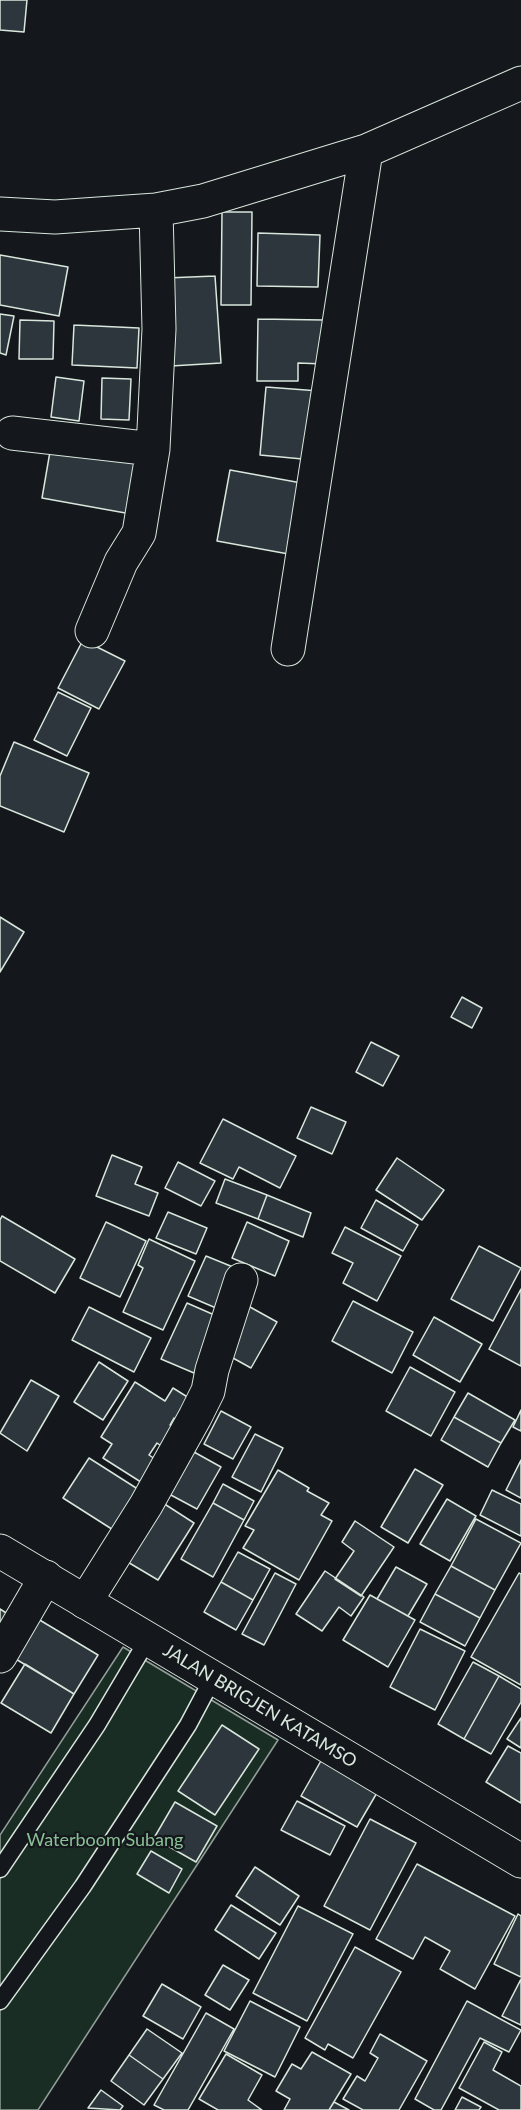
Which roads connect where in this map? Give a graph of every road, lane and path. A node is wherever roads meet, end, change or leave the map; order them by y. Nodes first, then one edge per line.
1 (521, 83) edge
2 (366, 151) junction
3 (156, 210) junction
4 (0, 214) edge
5 (12, 433) dead end
6 (153, 449) junction
7 (92, 631) dead end
8 (288, 649) dead end
9 (241, 1280) dead end
10 (0, 1551) edge
11 (46, 1577) junction
12 (85, 1602) junction
13 (148, 1639) junction
14 (0, 1656) edge
15 (213, 1678) junction
16 (521, 1861) edge
17 (0, 1869) edge
18 (0, 2001) edge

1 - 2 street
2 - 3 street
2 - 8 street
3 - 4 street
3 - 6 street
5 - 6 street
6 - 7 street
9 - 12 street
10 - 11 street, JALAN BRIGJEN KATAMSO
11 - 12 street, JALAN BRIGJEN KATAMSO
11 - 14 street
12 - 13 street, JALAN BRIGJEN KATAMSO
13 - 15 street, JALAN BRIGJEN KATAMSO
13 - 17 lane
15 - 16 street, JALAN BRIGJEN KATAMSO
15 - 18 lane

